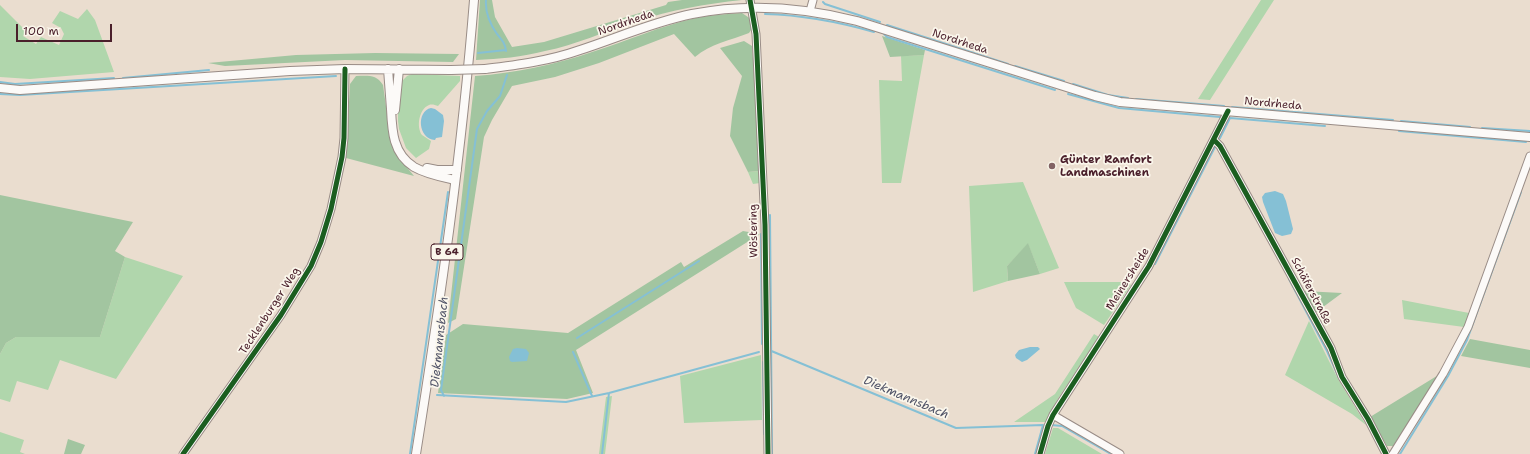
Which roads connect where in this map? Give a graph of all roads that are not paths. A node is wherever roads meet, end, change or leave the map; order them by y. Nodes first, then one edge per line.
1 (474, 0) edge
2 (813, 0) edge
3 (751, 4) edge
4 (810, 11) junction
5 (345, 69) junction
6 (388, 69) junction
7 (399, 69) junction
8 (0, 88) edge
9 (1228, 111) junction
10 (1530, 137) edge
11 (1214, 140) junction
12 (1530, 156) edge
13 (456, 170) junction
14 (455, 180) junction
15 (1053, 415) junction
16 (183, 454) edge
17 (416, 454) edge
18 (768, 454) edge
19 (1040, 454) edge
20 (1120, 454) edge
21 (1386, 454) edge
22 (1394, 454) edge

1 - 13 main road, B 64
2 - 4 street
3 - 4 main road, Nordrheda
3 - 7 main road, Nordrheda, bridge
3 - 18 street, Wöstering
4 - 9 main road, Nordrheda
5 - 6 main road
5 - 8 main road
5 - 16 street, Tecklenburger Weg
6 - 7 main road, Nordrheda
6 - 14 main road
7 - 13 main road
9 - 10 main road, Nordrheda
9 - 11 street, Meinersheide
11 - 15 street, Meinersheide
11 - 21 street, Schäferstraße
12 - 22 street
13 - 14 main road, B 64
14 - 17 main road, B 64
15 - 19 street, Meinersheide
15 - 20 street

